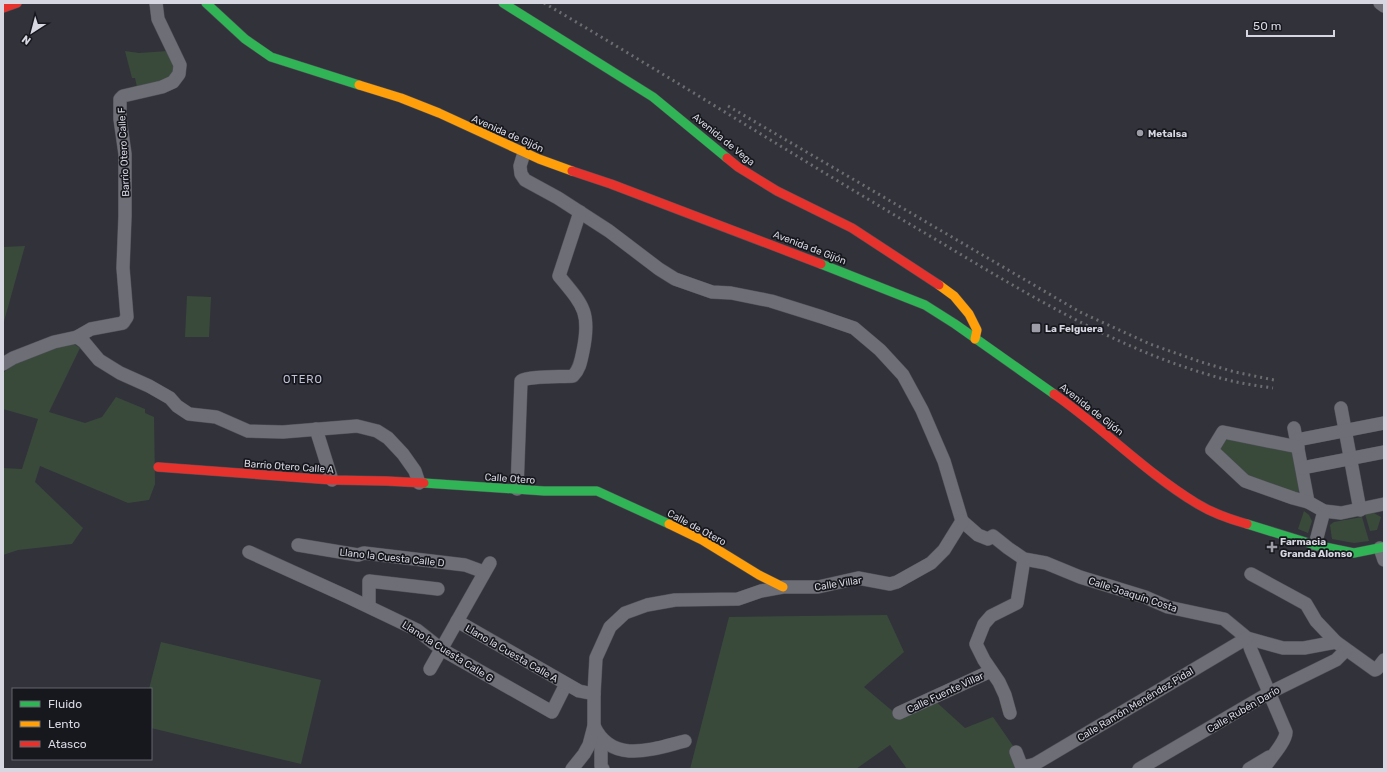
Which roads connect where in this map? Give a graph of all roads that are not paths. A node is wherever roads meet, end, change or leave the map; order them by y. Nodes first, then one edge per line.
1 (17, 3) edge
2 (156, 3) edge
3 (206, 3) edge
4 (503, 3) edge
5 (1380, 3) edge
6 (1384, 6) edge
7 (3, 8) edge
8 (524, 153) junction
9 (580, 212) junction
10 (77, 337) junction
11 (975, 339) junction
12 (3, 364) edge
13 (1341, 408) dead end
14 (1384, 423) edge
15 (316, 428) junction
16 (1345, 431) junction
17 (1296, 438) junction
18 (1384, 452) edge
19 (1350, 459) junction
20 (158, 467) dead end
21 (1302, 468) junction
22 (332, 480) junction
23 (419, 484) junction
24 (517, 489) junction
25 (599, 492) joint
26 (1308, 502) junction
27 (1384, 504) edge
28 (1360, 510) junction
29 (1324, 511) junction
30 (962, 521) junction
31 (298, 545) dead end
32 (1315, 545) junction
33 (249, 552) dead end
34 (1383, 552) edge
35 (1024, 559) junction
36 (1251, 574) dead end
37 (783, 587) junction
38 (438, 589) dead end
39 (368, 606) junction
40 (457, 621) junction
41 (1247, 638) junction
42 (1341, 646) junction
43 (442, 648) junction
44 (1384, 660) edge
45 (430, 669) dead end
46 (991, 671) junction
47 (566, 684) junction
48 (1269, 693) junction
49 (594, 694) junction
50 (1010, 713) dead end
51 (899, 714) dead end
52 (594, 726) junction
53 (601, 739) junction
54 (685, 742) dead end
55 (1016, 752) dead end
56 (1274, 754) junction
57 (572, 769) edge
58 (603, 769) edge
59 (1139, 769) edge
60 (1249, 769) edge
61 (1262, 769) edge

1 - 7 street
2 - 10 street, Barrio Otero Calle F
3 - 8 street, Avenida de Gijón
4 - 11 street, Avenida de Vega
5 - 6 street
8 - 9 street
8 - 11 street, Avenida de Gijón
9 - 24 street
9 - 30 street
10 - 12 street
10 - 15 street
11 - 32 street, Avenida de Gijón
13 - 16 street
14 - 16 street
15 - 22 street
15 - 23 street
16 - 17 street
16 - 19 street
17 - 21 street
17 - 26 street
18 - 19 street
19 - 21 street
19 - 28 street
20 - 22 street, Barrio Otero Calle A
21 - 26 street
22 - 23 street, Barrio Otero Calle A
23 - 24 street, Calle Otero
24 - 25 street, Calle Otero
25 - 37 street, Calle de Otero
26 - 29 street
27 - 28 street
28 - 29 street
29 - 32 street
30 - 35 street, Calle Joaquín Costa
30 - 37 street, Calle Villar
31 - 40 street, Llano la Cuesta Calle D
32 - 34 street, Avenida de Gijón
33 - 39 street, Llano la Cuesta Calle G
35 - 41 street, Calle Joaquín Costa
35 - 46 street, Calle Fuente Villar
36 - 42 street
37 - 49 street, Calle Villar
38 - 39 street
39 - 43 street, Llano la Cuesta Calle G
40 - 43 street
40 - 47 street, Llano la Cuesta Calle A
41 - 42 street, Calle Joaquín Costa
41 - 48 street
41 - 55 street, Calle Ramón Menéndez Pidal
42 - 44 street
42 - 48 street, Calle Rubén Darío
43 - 45 street
43 - 47 street, Llano la Cuesta Calle G
46 - 50 street, Calle Fuente Villar
46 - 51 street, Calle Fuente Villar
47 - 49 street, Llano la Cuesta Calle A
48 - 56 street
48 - 59 street, Calle Rubén Darío
49 - 52 street, Calle Villar
52 - 53 street
52 - 57 street
53 - 54 street
53 - 58 street
56 - 60 street
56 - 61 street

